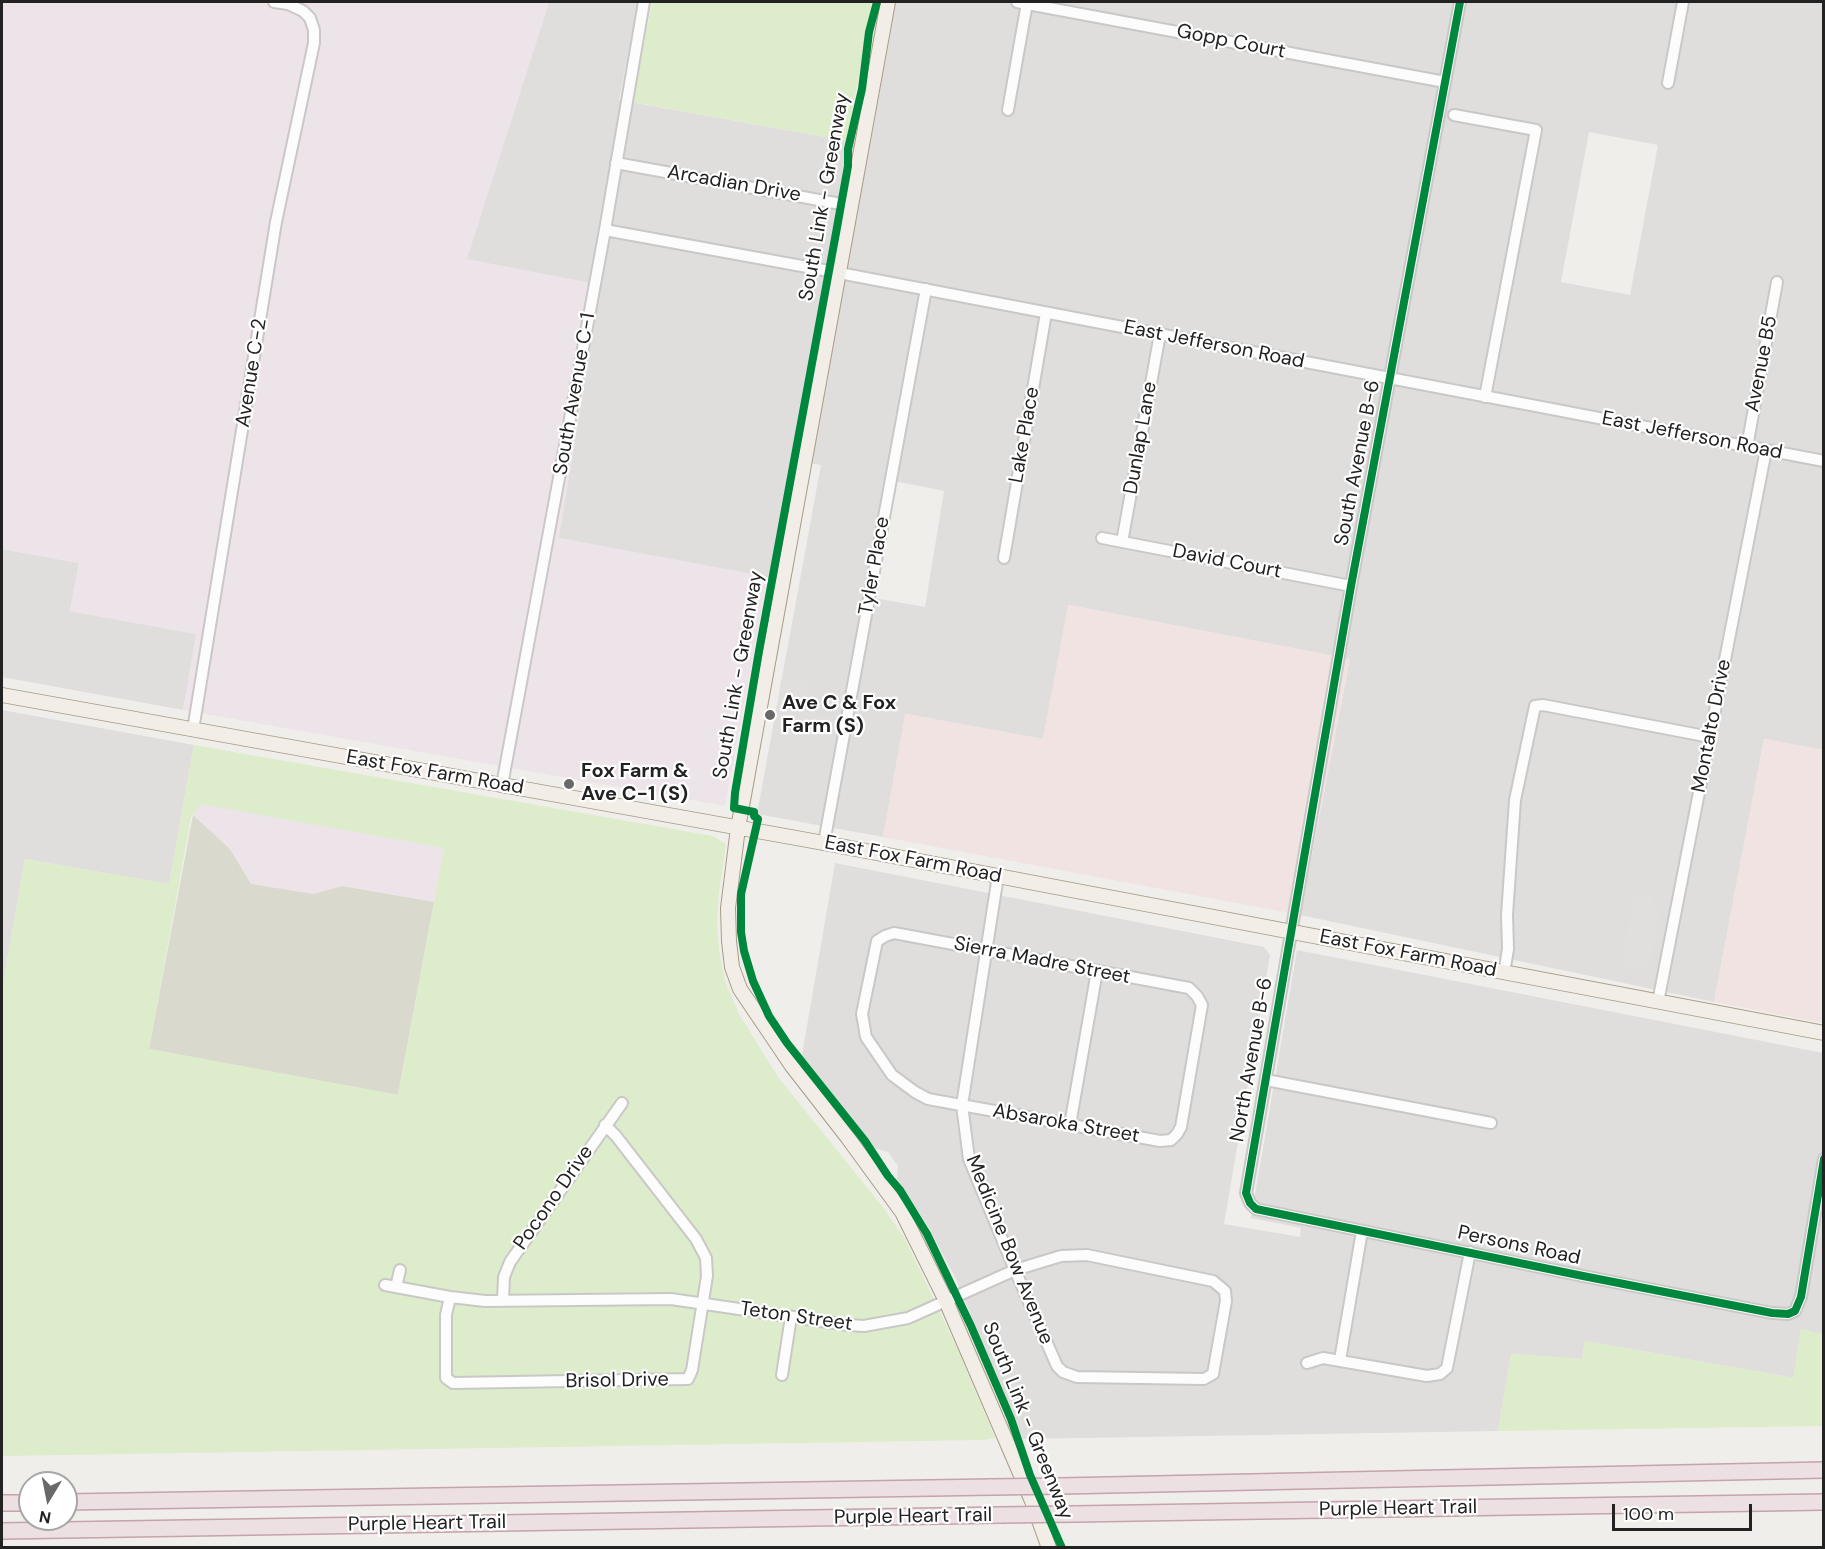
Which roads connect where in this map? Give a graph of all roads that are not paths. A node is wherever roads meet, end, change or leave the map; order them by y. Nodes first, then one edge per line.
1 (274, 2) edge
2 (644, 2) edge
3 (888, 2) edge
4 (1022, 2) edge
5 (1461, 2) edge
6 (1683, 2) edge
7 (1445, 82) junction
8 (1668, 83) dead end
9 (1008, 110) dead end
10 (1454, 115) dead end
11 (616, 163) junction
12 (852, 206) junction
13 (605, 230) junction
14 (839, 273) junction
15 (1777, 282) dead end
16 (926, 289) junction
17 (1046, 313) junction
18 (1160, 334) junction
19 (1391, 380) junction
20 (1485, 397) junction
21 (1747, 447) junction
22 (1766, 450) junction
23 (1824, 461) edge
24 (1102, 538) dead end
25 (1122, 542) junction
26 (1004, 558) dead end
27 (1351, 585) junction
28 (2, 695) edge
29 (193, 730) junction
30 (1710, 737) junction
31 (502, 785) junction
32 (738, 828) junction
33 (824, 843) junction
34 (998, 876) junction
35 (1291, 932) junction
36 (894, 933) joint
37 (986, 951) junction
38 (1097, 971) junction
39 (1504, 973) junction
40 (1658, 1002) junction
41 (1824, 1034) edge
42 (1266, 1080) junction
43 (622, 1103) dead end
44 (962, 1105) junction
45 (1491, 1123) dead end
46 (605, 1125) junction
47 (1070, 1125) junction
48 (1171, 1140) joint
49 (1824, 1159) edge
50 (1246, 1193) joint
51 (1362, 1231) junction
52 (1470, 1252) junction
53 (400, 1270) dead end
54 (1015, 1270) junction
55 (450, 1297) junction
56 (503, 1301) junction
57 (946, 1301) junction
58 (702, 1303) junction
59 (790, 1317) junction
60 (1340, 1360) junction
61 (1307, 1363) dead end
62 (1213, 1374) joint
63 (782, 1375) dead end
64 (1824, 1470) edge
65 (78, 1502) edge
66 (2, 1503) edge
67 (18, 1503) edge
68 (1824, 1503) edge
69 (2, 1531) edge
70 (1049, 1548) edge

1 - 29 street, Avenue C-2
2 - 11 street, South Avenue C-1
3 - 12 main road
4 - 7 street, Gopp Court
4 - 9 street
5 - 7 street, South Avenue B-6
6 - 8 street
7 - 19 street, South Avenue B-6
10 - 20 street
11 - 12 street, Arcadian Drive
11 - 13 street, South Avenue C-1
12 - 14 main road
13 - 14 street, East Jefferson Road
13 - 31 street, South Avenue C-1
14 - 16 street, East Jefferson Road
14 - 32 main road
15 - 21 street, Avenue B5
16 - 17 street, East Jefferson Road
16 - 33 street, Tyler Place
17 - 18 street, East Jefferson Road
17 - 26 street, Lake Place
18 - 19 street, East Jefferson Road
18 - 25 street, Dunlap Lane
19 - 20 street, East Jefferson Road
19 - 27 street, South Avenue B-6
20 - 21 street, East Jefferson Road
21 - 22 street, East Jefferson Road
22 - 23 street, East Jefferson Road
22 - 30 street, Montalto Drive
24 - 25 street, David Court
25 - 27 street, David Court
27 - 35 street, South Avenue B-6
28 - 29 main road, East Fox Farm Road
29 - 31 main road, East Fox Farm Road
30 - 39 street
30 - 40 street, Montalto Drive
31 - 32 main road, East Fox Farm Road
32 - 33 main road, East Fox Farm Road
32 - 57 main road
33 - 34 main road, East Fox Farm Road
34 - 35 main road, East Fox Farm Road
34 - 37 street, Medicine Bow Avenue
35 - 39 main road, East Fox Farm Road
35 - 42 street, North Avenue B-6
36 - 37 street, Sierra Madre Street
36 - 44 street, Absaroka Street
37 - 38 street, Sierra Madre Street
37 - 44 street, Medicine Bow Avenue
38 - 47 street
38 - 48 street, Sierra Madre Street
39 - 40 main road, East Fox Farm Road
40 - 41 main road, East Fox Farm Road
42 - 45 street
42 - 50 street, North Avenue B-6
43 - 46 street, Pocono Drive
44 - 47 street, Absaroka Street
44 - 54 street, Medicine Bow Avenue
46 - 56 street, Pocono Drive
46 - 58 street, Brisol Drive
47 - 48 street, Absaroka Street
49 - 52 street, Persons Road
50 - 51 street, Persons Road
51 - 52 street, Persons Road
51 - 60 street
52 - 60 street
53 - 55 street, Teton Street
54 - 57 street, Teton Street
54 - 62 street, Medicine Bow Avenue
54 - 62 street, Teton Street
55 - 56 street, Teton Street
55 - 58 street, Brisol Drive
56 - 58 street, Teton Street
57 - 59 street, Teton Street
57 - 70 main road
58 - 59 street, Teton Street
59 - 63 street
60 - 61 street
64 - 65 highway, Purple Heart Trail, bridge
66 - 67 highway
68 - 69 highway, Purple Heart Trail, bridge

